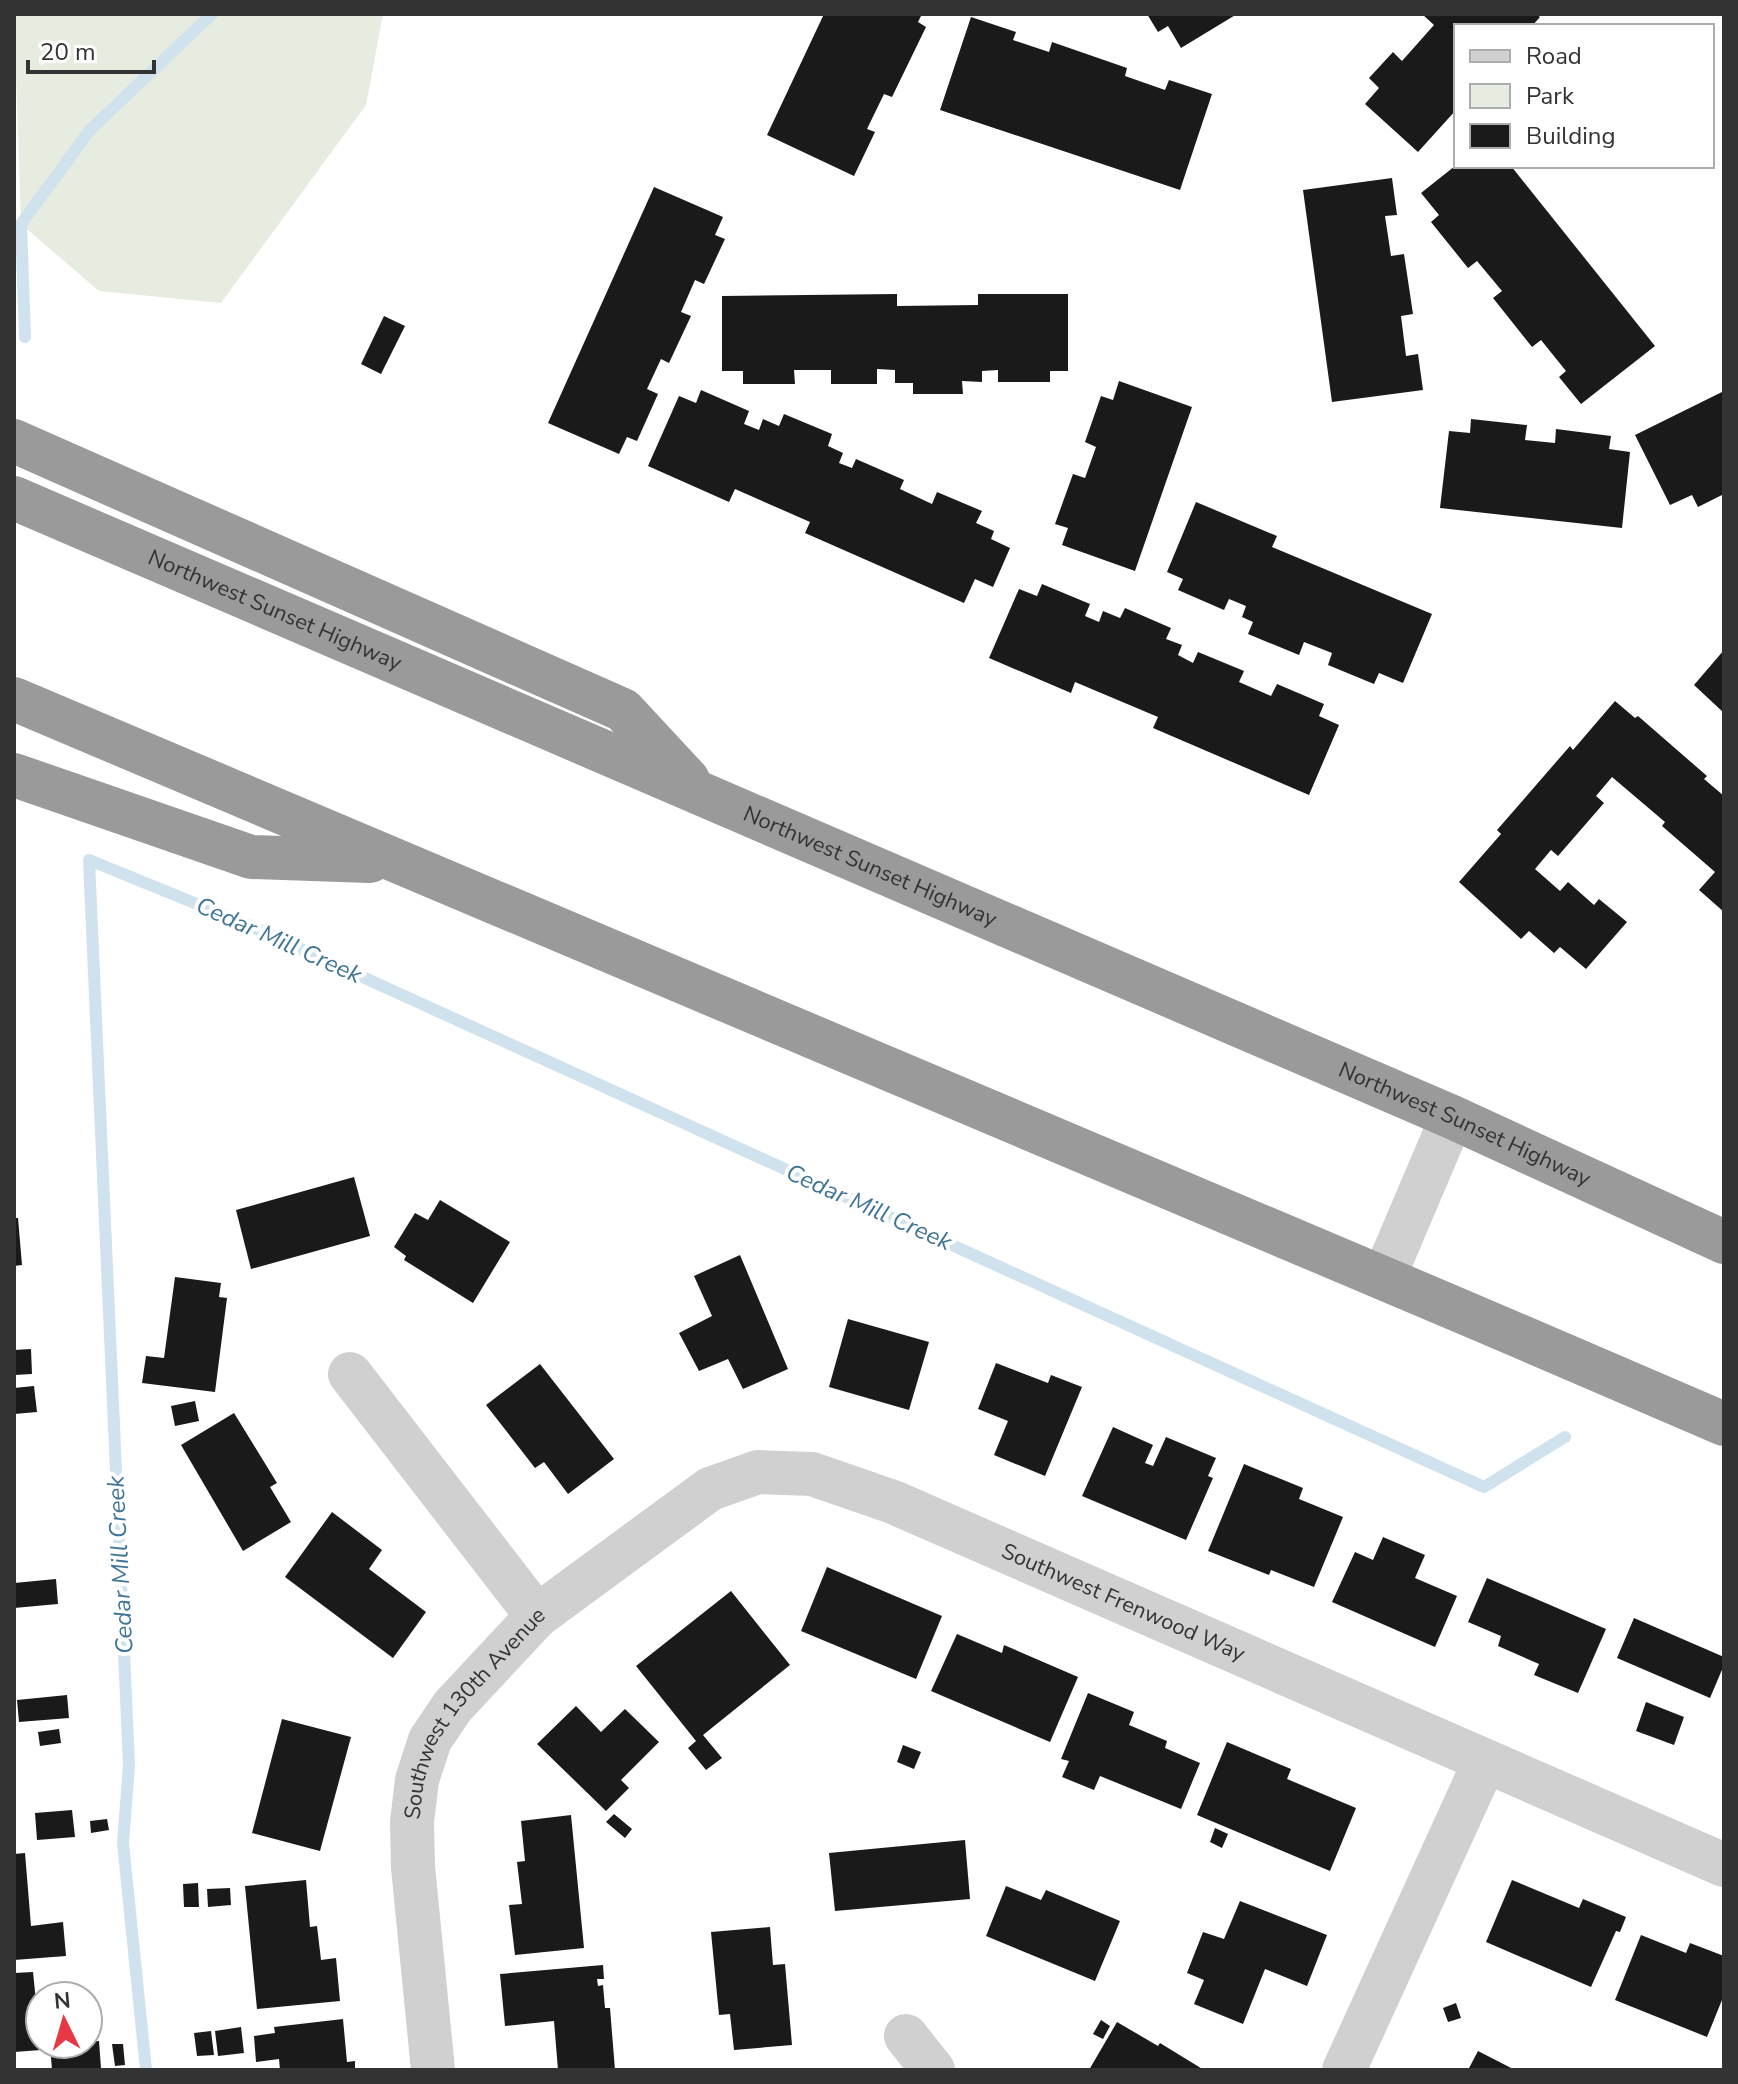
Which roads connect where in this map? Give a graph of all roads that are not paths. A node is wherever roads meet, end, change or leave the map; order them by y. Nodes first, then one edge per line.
1 (14, 441) edge
2 (14, 498) edge
3 (14, 699) edge
4 (14, 775) edge
5 (697, 790) junction
6 (393, 862) junction
7 (1452, 1117) junction
8 (1724, 1242) edge
9 (1384, 1277) junction
10 (350, 1374) dead end
11 (1724, 1424) edge
12 (537, 1616) junction
13 (1485, 1761) junction
14 (1724, 1865) edge
15 (906, 2036) dead end
16 (433, 2070) edge
17 (933, 2070) edge
18 (1344, 2070) edge

1 - 5 highway
2 - 5 highway, Northwest Sunset Highway
3 - 6 highway
4 - 6 highway
5 - 7 highway, Northwest Sunset Highway
6 - 9 highway
7 - 8 highway, Northwest Sunset Highway
7 - 9 street
9 - 11 highway
10 - 12 street, Southwest 130th Avenue
12 - 13 street, Southwest Frenwood Way
12 - 16 street, Southwest 130th Avenue
13 - 14 street, Southwest Frenwood Way
13 - 18 street
15 - 17 street

